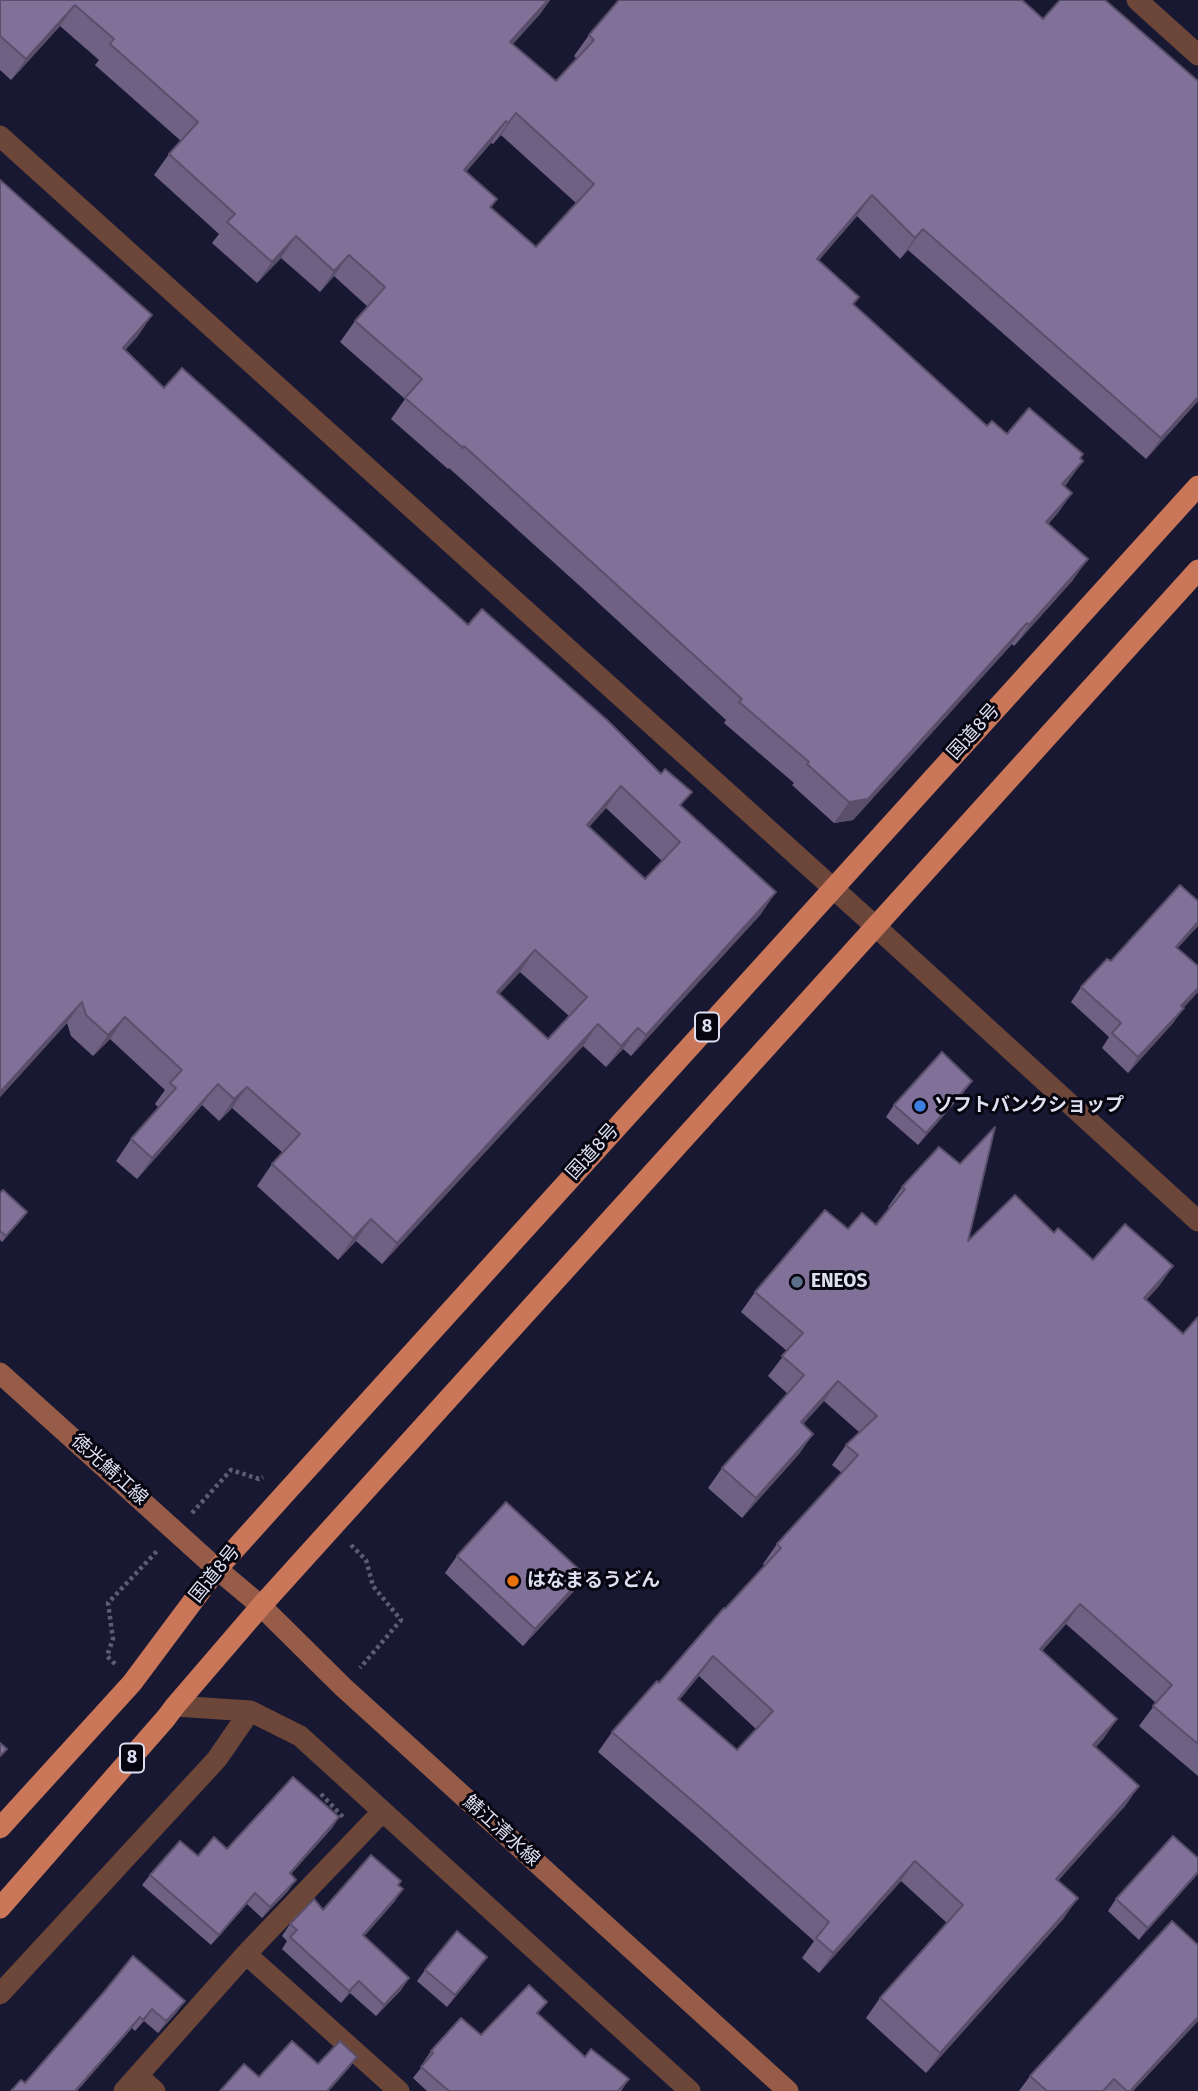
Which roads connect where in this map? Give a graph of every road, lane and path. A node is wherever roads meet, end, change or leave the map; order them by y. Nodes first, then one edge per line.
1 (1137, 0) edge
2 (1198, 55) edge
3 (0, 136) edge
4 (1198, 486) edge
5 (1198, 570) edge
6 (833, 888) junction
7 (875, 926) junction
8 (1198, 1221) edge
9 (0, 1373) edge
10 (217, 1569) junction
11 (261, 1606) junction
12 (175, 1706) junction
13 (250, 1711) junction
14 (382, 1812) junction
15 (0, 1828) edge
16 (0, 1908) edge
17 (246, 1954) junction
18 (0, 1994) edge
19 (131, 2083) edge
20 (155, 2091) edge
21 (399, 2091) edge
22 (690, 2091) edge
23 (788, 2091) edge

1 - 2 street
3 - 6 street
4 - 6 highway, 国道8号 / 8
5 - 7 highway, 8
6 - 7 street
6 - 10 highway, 国道8号 / 8
7 - 8 street
7 - 11 highway, 8
9 - 10 main road, 徳光鯖江線
10 - 11 main road, 鯖江清水線
10 - 15 highway, 国道8号 / 8
11 - 12 highway, 8
11 - 23 main road, 鯖江清水線
12 - 13 street
12 - 16 highway, 8
13 - 14 street
13 - 18 street
14 - 17 street
14 - 22 street
17 - 19 street
17 - 21 street
19 - 20 street

